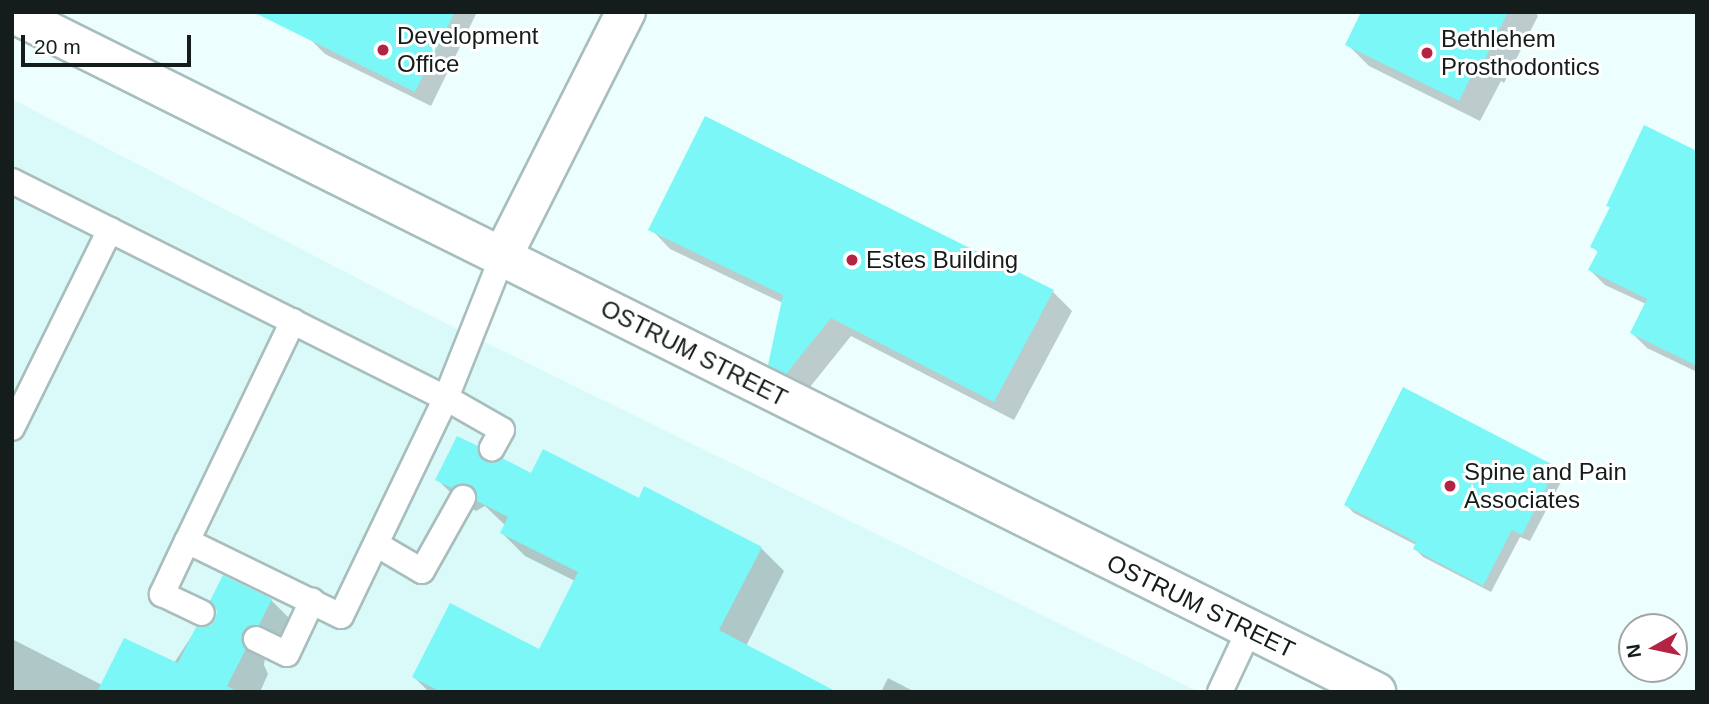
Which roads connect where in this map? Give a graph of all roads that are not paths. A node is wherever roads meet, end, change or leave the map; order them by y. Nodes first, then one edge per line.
1 (626, 12) edge
2 (12, 13) edge
3 (12, 181) edge
4 (110, 230) junction
5 (502, 257) junction
6 (293, 321) junction
7 (446, 398) junction
8 (12, 428) edge
9 (492, 448) dead end
10 (463, 498) dead end
11 (187, 541) junction
12 (376, 544) junction
13 (312, 601) junction
14 (202, 613) dead end
15 (1250, 630) junction
16 (256, 639) dead end
17 (1220, 692) edge
18 (1376, 692) edge

1 - 5 street
2 - 5 street, OSTRUM STREET
3 - 4 lane
4 - 6 lane
4 - 8 lane
5 - 7 lane
5 - 15 street, OSTRUM STREET
6 - 7 lane
6 - 11 lane
7 - 9 lane
7 - 12 lane
10 - 12 lane
11 - 13 lane
11 - 14 lane
12 - 13 lane
13 - 16 lane
15 - 17 lane
15 - 18 street, OSTRUM STREET

